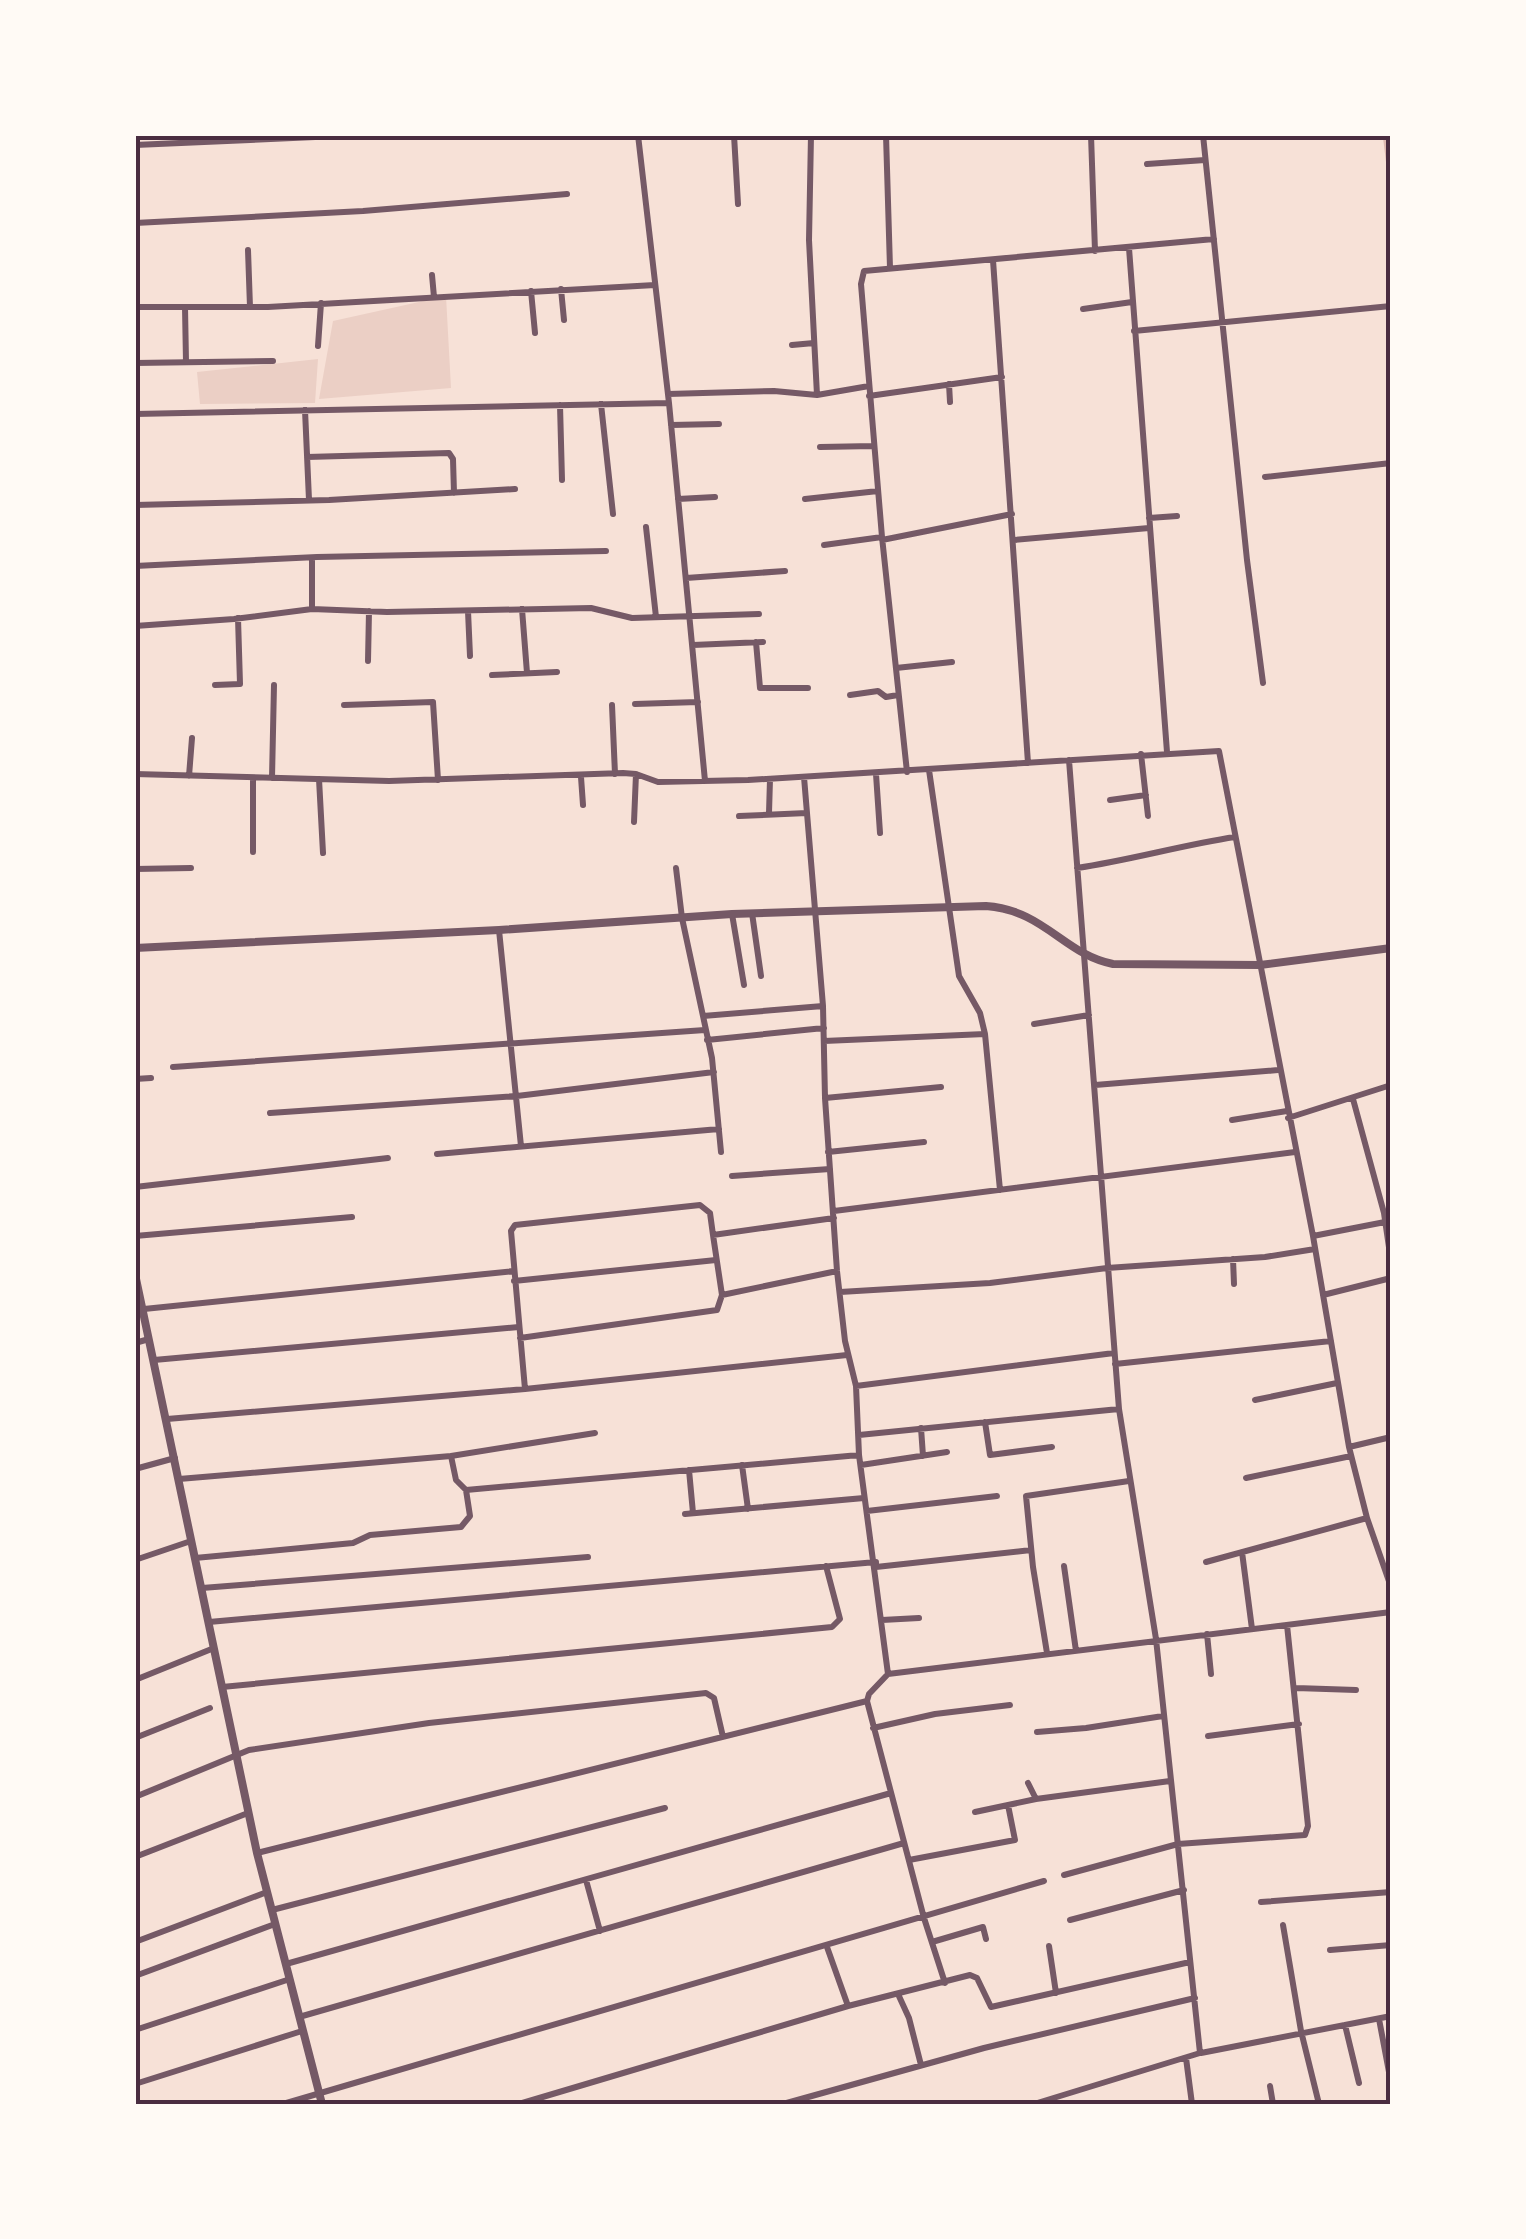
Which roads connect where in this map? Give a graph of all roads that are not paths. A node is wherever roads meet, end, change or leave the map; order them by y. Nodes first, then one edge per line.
1 (360, 135) edge
2 (638, 135) edge
3 (734, 135) edge
4 (811, 135) edge
5 (886, 135) edge
6 (1090, 135) edge
7 (1203, 135) edge
8 (135, 144) edge
9 (1205, 160) junction
10 (1147, 164) dead end
11 (567, 194) dead end
12 (738, 204) dead end
13 (135, 224) edge
14 (1214, 239) junction
15 (1128, 248) junction
16 (248, 250) dead end
17 (1095, 251) junction
18 (993, 260) junction
19 (890, 268) junction
20 (432, 275) dead end
21 (655, 285) junction
22 (561, 289) junction
23 (531, 292) junction
24 (434, 297) junction
25 (1132, 302) junction
26 (321, 304) junction
27 (1391, 306) edge
28 (135, 307) edge
29 (185, 307) junction
30 (250, 307) junction
31 (1083, 309) dead end
32 (564, 320) dead end
33 (1223, 323) junction
34 (1134, 330) junction
35 (534, 333) dead end
36 (814, 343) junction
37 (318, 346) dead end
38 (792, 346) dead end
39 (273, 361) dead end
40 (186, 362) junction
41 (135, 363) edge
42 (1002, 377) junction
43 (949, 384) junction
44 (869, 386) junction
45 (817, 395) junction
46 (870, 396) junction
47 (669, 398) junction
48 (950, 402) dead end
49 (601, 404) junction
50 (560, 405) junction
51 (305, 410) junction
52 (135, 414) edge
53 (719, 424) dead end
54 (671, 425) junction
55 (874, 446) junction
56 (820, 447) dead end
57 (307, 457) junction
58 (1391, 462) edge
59 (1265, 477) dead end
60 (562, 480) dead end
61 (515, 489) dead end
62 (878, 492) junction
63 (454, 493) junction
64 (715, 497) dead end
65 (678, 499) junction
66 (805, 499) dead end
67 (309, 500) junction
68 (135, 504) edge
69 (613, 514) dead end
70 (1012, 514) junction
71 (1177, 516) dead end
72 (1148, 518) junction
73 (646, 527) dead end
74 (1150, 528) junction
75 (882, 539) junction
76 (1014, 540) junction
77 (824, 545) dead end
78 (606, 551) dead end
79 (312, 558) junction
80 (135, 566) edge
81 (785, 571) dead end
82 (686, 578) junction
83 (312, 608) junction
84 (522, 609) junction
85 (369, 611) junction
86 (468, 611) junction
87 (759, 614) dead end
88 (690, 616) junction
89 (656, 617) junction
90 (238, 618) junction
91 (135, 626) edge
92 (693, 645) junction
93 (470, 656) dead end
94 (368, 662) dead end
95 (952, 662) dead end
96 (896, 668) junction
97 (557, 672) dead end
98 (526, 673) junction
99 (492, 675) dead end
100 (1263, 683) dead end
101 (215, 685) dead end
102 (274, 685) dead end
103 (808, 688) dead end
104 (850, 695) dead end
105 (898, 695) junction
106 (698, 702) junction
107 (635, 704) dead end
108 (344, 705) dead end
109 (612, 705) dead end
110 (192, 738) dead end
111 (1167, 752) junction
112 (1141, 754) junction
113 (1069, 760) junction
114 (1028, 763) junction
115 (929, 770) junction
116 (907, 772) junction
117 (135, 774) edge
118 (615, 774) junction
119 (636, 774) junction
120 (876, 774) junction
121 (189, 776) junction
122 (581, 776) junction
123 (804, 777) junction
124 (253, 778) junction
125 (272, 778) junction
126 (770, 779) junction
127 (319, 780) junction
128 (438, 780) junction
129 (705, 781) junction
130 (1146, 795) junction
131 (1110, 800) dead end
132 (582, 806) dead end
133 (807, 813) junction
134 (769, 814) junction
135 (739, 816) dead end
136 (1148, 816) dead end
137 (634, 822) dead end
138 (880, 833) dead end
139 (1236, 837) junction
140 (253, 852) dead end
141 (323, 853) dead end
142 (135, 868) edge
143 (191, 868) dead end
144 (676, 868) dead end
145 (1077, 868) junction
146 (950, 907) junction
147 (814, 912) junction
148 (752, 913) junction
149 (732, 914) junction
150 (682, 918) junction
151 (499, 930) junction
152 (135, 948) edge
153 (1391, 948) edge
154 (1084, 952) junction
155 (1260, 965) junction
156 (761, 976) dead end
157 (744, 986) dead end
158 (823, 1006) junction
159 (1089, 1015) junction
160 (704, 1016) junction
161 (1034, 1024) dead end
162 (824, 1028) junction
163 (704, 1030) junction
164 (985, 1034) junction
165 (707, 1040) junction
166 (824, 1041) junction
167 (512, 1042) junction
168 (173, 1067) dead end
169 (1278, 1070) junction
170 (714, 1072) junction
171 (151, 1078) dead end
172 (135, 1079) edge
173 (1391, 1084) edge
174 (1095, 1085) junction
175 (941, 1087) dead end
176 (517, 1096) junction
177 (824, 1098) junction
178 (1353, 1099) junction
179 (270, 1113) dead end
180 (1287, 1114) junction
181 (1232, 1120) dead end
182 (719, 1129) junction
183 (924, 1142) dead end
184 (521, 1146) junction
185 (721, 1152) dead end
186 (828, 1152) junction
187 (1295, 1152) junction
188 (438, 1154) dead end
189 (388, 1158) dead end
190 (830, 1169) junction
191 (1099, 1175) junction
192 (732, 1176) dead end
193 (135, 1187) edge
194 (1000, 1190) junction
195 (834, 1214) junction
196 (1387, 1216) edge
197 (352, 1217) dead end
198 (714, 1235) junction
199 (135, 1236) edge
200 (1313, 1236) junction
201 (1315, 1249) junction
202 (716, 1260) junction
203 (1233, 1260) junction
204 (1391, 1261) edge
205 (1107, 1268) junction
206 (838, 1271) junction
207 (135, 1274) edge
208 (514, 1276) junction
209 (1391, 1278) edge
210 (1234, 1284) dead end
211 (840, 1292) junction
212 (722, 1295) junction
213 (1323, 1295) junction
214 (144, 1309) junction
215 (519, 1327) junction
216 (149, 1338) junction
217 (520, 1338) junction
218 (1331, 1341) junction
219 (135, 1343) edge
220 (1114, 1353) junction
221 (847, 1355) junction
222 (154, 1360) junction
223 (1115, 1364) junction
224 (1337, 1383) junction
225 (856, 1386) junction
226 (525, 1389) junction
227 (1255, 1400) dead end
228 (1118, 1410) junction
229 (167, 1419) junction
230 (985, 1422) junction
231 (921, 1428) junction
232 (595, 1433) dead end
233 (859, 1436) junction
234 (1391, 1437) edge
235 (1052, 1446) dead end
236 (1350, 1451) junction
237 (947, 1452) dead end
238 (860, 1455) junction
239 (451, 1456) junction
240 (923, 1456) junction
241 (175, 1458) junction
242 (742, 1465) junction
243 (861, 1465) junction
244 (135, 1469) edge
245 (689, 1470) junction
246 (1246, 1478) dead end
247 (179, 1480) junction
248 (1129, 1481) junction
249 (466, 1490) junction
250 (997, 1496) dead end
251 (864, 1498) junction
252 (748, 1509) junction
253 (867, 1511) junction
254 (1367, 1518) junction
255 (191, 1541) junction
256 (1032, 1550) junction
257 (1242, 1552) junction
258 (588, 1556) dead end
259 (195, 1558) junction
260 (135, 1560) edge
261 (1206, 1562) dead end
262 (876, 1564) junction
263 (826, 1566) junction
264 (1064, 1566) dead end
265 (1391, 1587) edge
266 (202, 1588) junction
267 (1391, 1613) edge
268 (919, 1618) dead end
269 (882, 1620) junction
270 (209, 1622) junction
271 (1287, 1625) junction
272 (1252, 1629) junction
273 (1207, 1634) junction
274 (1156, 1639) junction
275 (214, 1648) junction
276 (1076, 1651) junction
277 (1047, 1652) junction
278 (888, 1674) junction
279 (1211, 1674) dead end
280 (135, 1680) edge
281 (222, 1687) junction
282 (1296, 1688) junction
283 (1356, 1690) dead end
284 (867, 1701) junction
285 (218, 1705) junction
286 (1010, 1705) dead end
287 (1163, 1716) junction
288 (1299, 1724) junction
289 (873, 1728) junction
290 (1037, 1732) dead end
291 (1208, 1736) dead end
292 (135, 1738) edge
293 (723, 1738) junction
294 (237, 1758) junction
295 (1170, 1781) junction
296 (1028, 1783) dead end
297 (891, 1793) junction
298 (135, 1797) edge
299 (1036, 1799) junction
300 (1008, 1805) junction
301 (665, 1808) dead end
302 (974, 1812) dead end
303 (248, 1814) junction
304 (904, 1843) junction
305 (1178, 1844) junction
306 (257, 1853) junction
307 (135, 1857) edge
308 (909, 1860) junction
309 (1064, 1875) dead end
310 (586, 1880) junction
311 (1044, 1881) dead end
312 (1184, 1890) junction
313 (267, 1892) junction
314 (1391, 1892) edge
315 (1260, 1902) dead end
316 (272, 1910) junction
317 (924, 1918) junction
318 (1070, 1920) dead end
319 (275, 1924) junction
320 (1283, 1925) dead end
321 (600, 1931) junction
322 (986, 1939) dead end
323 (135, 1942) edge
324 (932, 1942) junction
325 (1391, 1945) edge
326 (1049, 1946) dead end
327 (826, 1947) junction
328 (1330, 1950) dead end
329 (1190, 1962) junction
330 (286, 1964) junction
331 (135, 1976) edge
332 (290, 1979) junction
333 (945, 1983) junction
334 (1056, 1993) junction
335 (898, 1994) junction
336 (1195, 1998) junction
337 (848, 2006) junction
338 (299, 2016) junction
339 (1391, 2016) edge
340 (1379, 2018) junction
341 (1345, 2025) junction
342 (135, 2030) edge
343 (302, 2031) junction
344 (1301, 2032) junction
345 (1200, 2053) junction
346 (1186, 2058) junction
347 (922, 2066) junction
348 (1389, 2072) edge
349 (1359, 2083) dead end
350 (135, 2084) edge
351 (1270, 2086) dead end
352 (319, 2093) junction
353 (1063, 2100) edge
354 (283, 2104) edge
355 (322, 2104) edge
356 (519, 2104) edge
357 (783, 2104) edge
358 (1034, 2104) edge
359 (1192, 2104) edge
360 (1273, 2104) edge
361 (1319, 2104) edge

1 - 8 street
2 - 21 street
3 - 12 street
4 - 36 street
5 - 19 street
6 - 17 street
7 - 9 street
9 - 10 street
9 - 14 street
11 - 13 street
14 - 15 street
14 - 33 street
15 - 17 street
15 - 25 street
16 - 30 street
17 - 18 street
18 - 19 street
18 - 42 street
19 - 44 street
20 - 24 street
21 - 22 street
21 - 47 street
22 - 23 street
22 - 32 street
23 - 24 street
23 - 35 street
24 - 26 street
25 - 31 street
25 - 34 street
26 - 30 street
26 - 37 street
27 - 33 street
28 - 29 street
29 - 30 street
29 - 40 street
33 - 34 street
33 - 100 street
34 - 72 street
36 - 38 street
36 - 45 street
39 - 40 street
40 - 41 street
42 - 43 street
42 - 70 street
43 - 46 street
43 - 48 street
44 - 45 street
44 - 46 street
45 - 47 street
46 - 55 street
47 - 49 street
47 - 54 street
49 - 50 street
49 - 69 street
50 - 51 street
50 - 60 street
51 - 52 street
51 - 57 street
53 - 54 street
54 - 65 street
55 - 56 street
55 - 62 street
57 - 63 street
57 - 67 street
58 - 59 street
61 - 63 street
62 - 66 street
62 - 75 street
63 - 67 street
64 - 65 street
65 - 82 street
67 - 68 street
70 - 75 street
70 - 76 street
71 - 72 street
72 - 74 street
73 - 89 street
74 - 76 street
74 - 111 street
75 - 77 street
75 - 96 street
76 - 114 street
78 - 79 street
79 - 80 street
79 - 83 street
81 - 82 street
82 - 88 street
83 - 85 street
83 - 90 street
84 - 86 street
84 - 89 street
84 - 98 street
85 - 86 street
85 - 94 street
86 - 93 street
87 - 88 street
88 - 89 street
88 - 92 street
90 - 91 street
90 - 101 street
92 - 103 street
92 - 106 street
95 - 96 street
96 - 105 street
97 - 98 street
98 - 99 street
102 - 125 street
104 - 105 street
105 - 116 street
106 - 107 street
106 - 129 street
108 - 128 street
109 - 118 street
110 - 121 street
111 - 112 street
111 - 139 street
112 - 113 street
112 - 130 street
113 - 114 street
113 - 145 street
114 - 115 street
115 - 116 street
115 - 146 street
116 - 120 street
117 - 121 street
118 - 119 street
118 - 122 street
119 - 129 street
119 - 137 street
120 - 123 street
120 - 138 street
121 - 124 street
122 - 128 street
122 - 132 street
123 - 126 street
123 - 133 street
124 - 125 street
124 - 140 street
125 - 127 street
126 - 129 street
126 - 134 street
127 - 128 street
127 - 141 street
130 - 131 street
130 - 136 street
133 - 134 street
133 - 147 street
134 - 135 street
139 - 145 street
139 - 155 street
142 - 143 street
144 - 150 street
145 - 154 street
146 - 147 street
146 - 154 street
146 - 164 street
147 - 148 street
147 - 158 street
148 - 149 street
148 - 156 street
149 - 150 street
149 - 157 street
150 - 151 street
150 - 160 street
151 - 152 street
151 - 167 street
153 - 155 street
154 - 155 street
154 - 159 street
155 - 169 street
158 - 160 street
158 - 162 street
159 - 161 street
159 - 174 street
160 - 163 street
162 - 165 street
162 - 166 street
163 - 165 street
163 - 167 street
164 - 166 street
164 - 194 street
165 - 170 street
166 - 177 street
167 - 168 street
167 - 176 street
169 - 174 street
169 - 180 street
170 - 176 street
170 - 182 street
171 - 172 street
173 - 178 street
174 - 191 street
175 - 177 street
176 - 179 street
176 - 184 street
177 - 186 street
178 - 180 street
178 - 196 street
180 - 181 street
180 - 187 street
182 - 184 street
182 - 185 street
183 - 186 street
184 - 188 street
186 - 190 street
187 - 191 street
187 - 200 street
189 - 193 street
190 - 192 street
190 - 195 street
191 - 194 street
191 - 205 street
194 - 195 street
195 - 198 street
195 - 206 street
196 - 200 street
196 - 204 street
197 - 199 street
198 - 202 street
198 - 208 street
200 - 201 street
201 - 203 street
201 - 213 street
202 - 208 street
202 - 212 street
203 - 205 street
203 - 210 street
205 - 211 street
205 - 220 street
206 - 211 street
206 - 212 street
207 - 214 street
208 - 214 street
208 - 215 street
209 - 213 street
211 - 221 street
212 - 217 street
213 - 218 street
214 - 216 street
215 - 217 street
215 - 222 street
216 - 219 street
216 - 222 street
217 - 226 street
218 - 223 street
218 - 224 street
220 - 223 street
220 - 225 street
221 - 225 street
221 - 226 street
222 - 229 street
223 - 228 street
224 - 227 street
224 - 236 street
225 - 233 street
226 - 229 street
228 - 230 street
228 - 248 street
229 - 241 street
230 - 231 street
230 - 235 street
231 - 233 street
231 - 240 street
232 - 239 street
233 - 238 street
234 - 236 street
236 - 246 street
236 - 254 street
237 - 240 street
238 - 242 street
238 - 243 street
239 - 247 street
239 - 249 street
240 - 243 street
241 - 244 street
241 - 247 street
242 - 245 street
242 - 252 street
243 - 251 street
245 - 249 street
245 - 252 street
247 - 255 street
248 - 256 street
248 - 274 street
249 - 259 street
250 - 253 street
251 - 252 street
251 - 253 street
253 - 262 street
254 - 257 street
254 - 265 street
255 - 259 street
255 - 260 street
256 - 262 street
256 - 277 street
257 - 261 street
257 - 272 street
258 - 266 street
259 - 266 street
262 - 263 street
262 - 269 street
263 - 270 street
263 - 281 street
264 - 276 street
266 - 270 street
267 - 271 street
268 - 269 street
269 - 278 street
270 - 275 street
271 - 272 street
271 - 282 street
272 - 273 street
273 - 274 street
273 - 279 street
274 - 276 street
274 - 287 street
275 - 280 street
275 - 281 street
276 - 277 street
277 - 278 street
278 - 284 street
281 - 285 street
282 - 283 street
282 - 288 street
284 - 289 street
284 - 293 street
285 - 292 street
285 - 294 street
286 - 289 street
287 - 290 street
287 - 295 street
288 - 291 street
288 - 305 street
289 - 297 street
293 - 294 street
293 - 306 street
294 - 298 street
294 - 303 street
295 - 299 street
295 - 305 street
296 - 299 street
297 - 304 street
297 - 310 street
299 - 300 street
300 - 302 street
300 - 308 street
301 - 316 street
303 - 306 street
303 - 307 street
304 - 308 street
304 - 321 street
305 - 309 street
305 - 312 street
306 - 313 street
308 - 317 street
310 - 321 street
310 - 330 street
311 - 317 street
312 - 318 street
312 - 329 street
313 - 316 street
313 - 323 street
314 - 315 street
316 - 319 street
317 - 324 street
317 - 327 street
319 - 330 street
319 - 331 street
320 - 344 street
321 - 338 street
322 - 324 street
324 - 333 street
325 - 328 street
326 - 334 street
327 - 337 street
327 - 352 street
329 - 334 street
329 - 336 street
330 - 332 street
332 - 338 street
332 - 342 street
333 - 334 street
333 - 335 street
335 - 337 street
335 - 347 street
336 - 345 street
336 - 347 street
337 - 356 street
338 - 343 street
339 - 340 street
340 - 341 street
340 - 348 street
341 - 344 street
341 - 349 street
343 - 350 street
343 - 352 street
344 - 345 street
344 - 361 street
345 - 346 street
346 - 353 street
346 - 359 street
347 - 357 street
351 - 360 street
352 - 354 street
352 - 355 street
353 - 358 street

